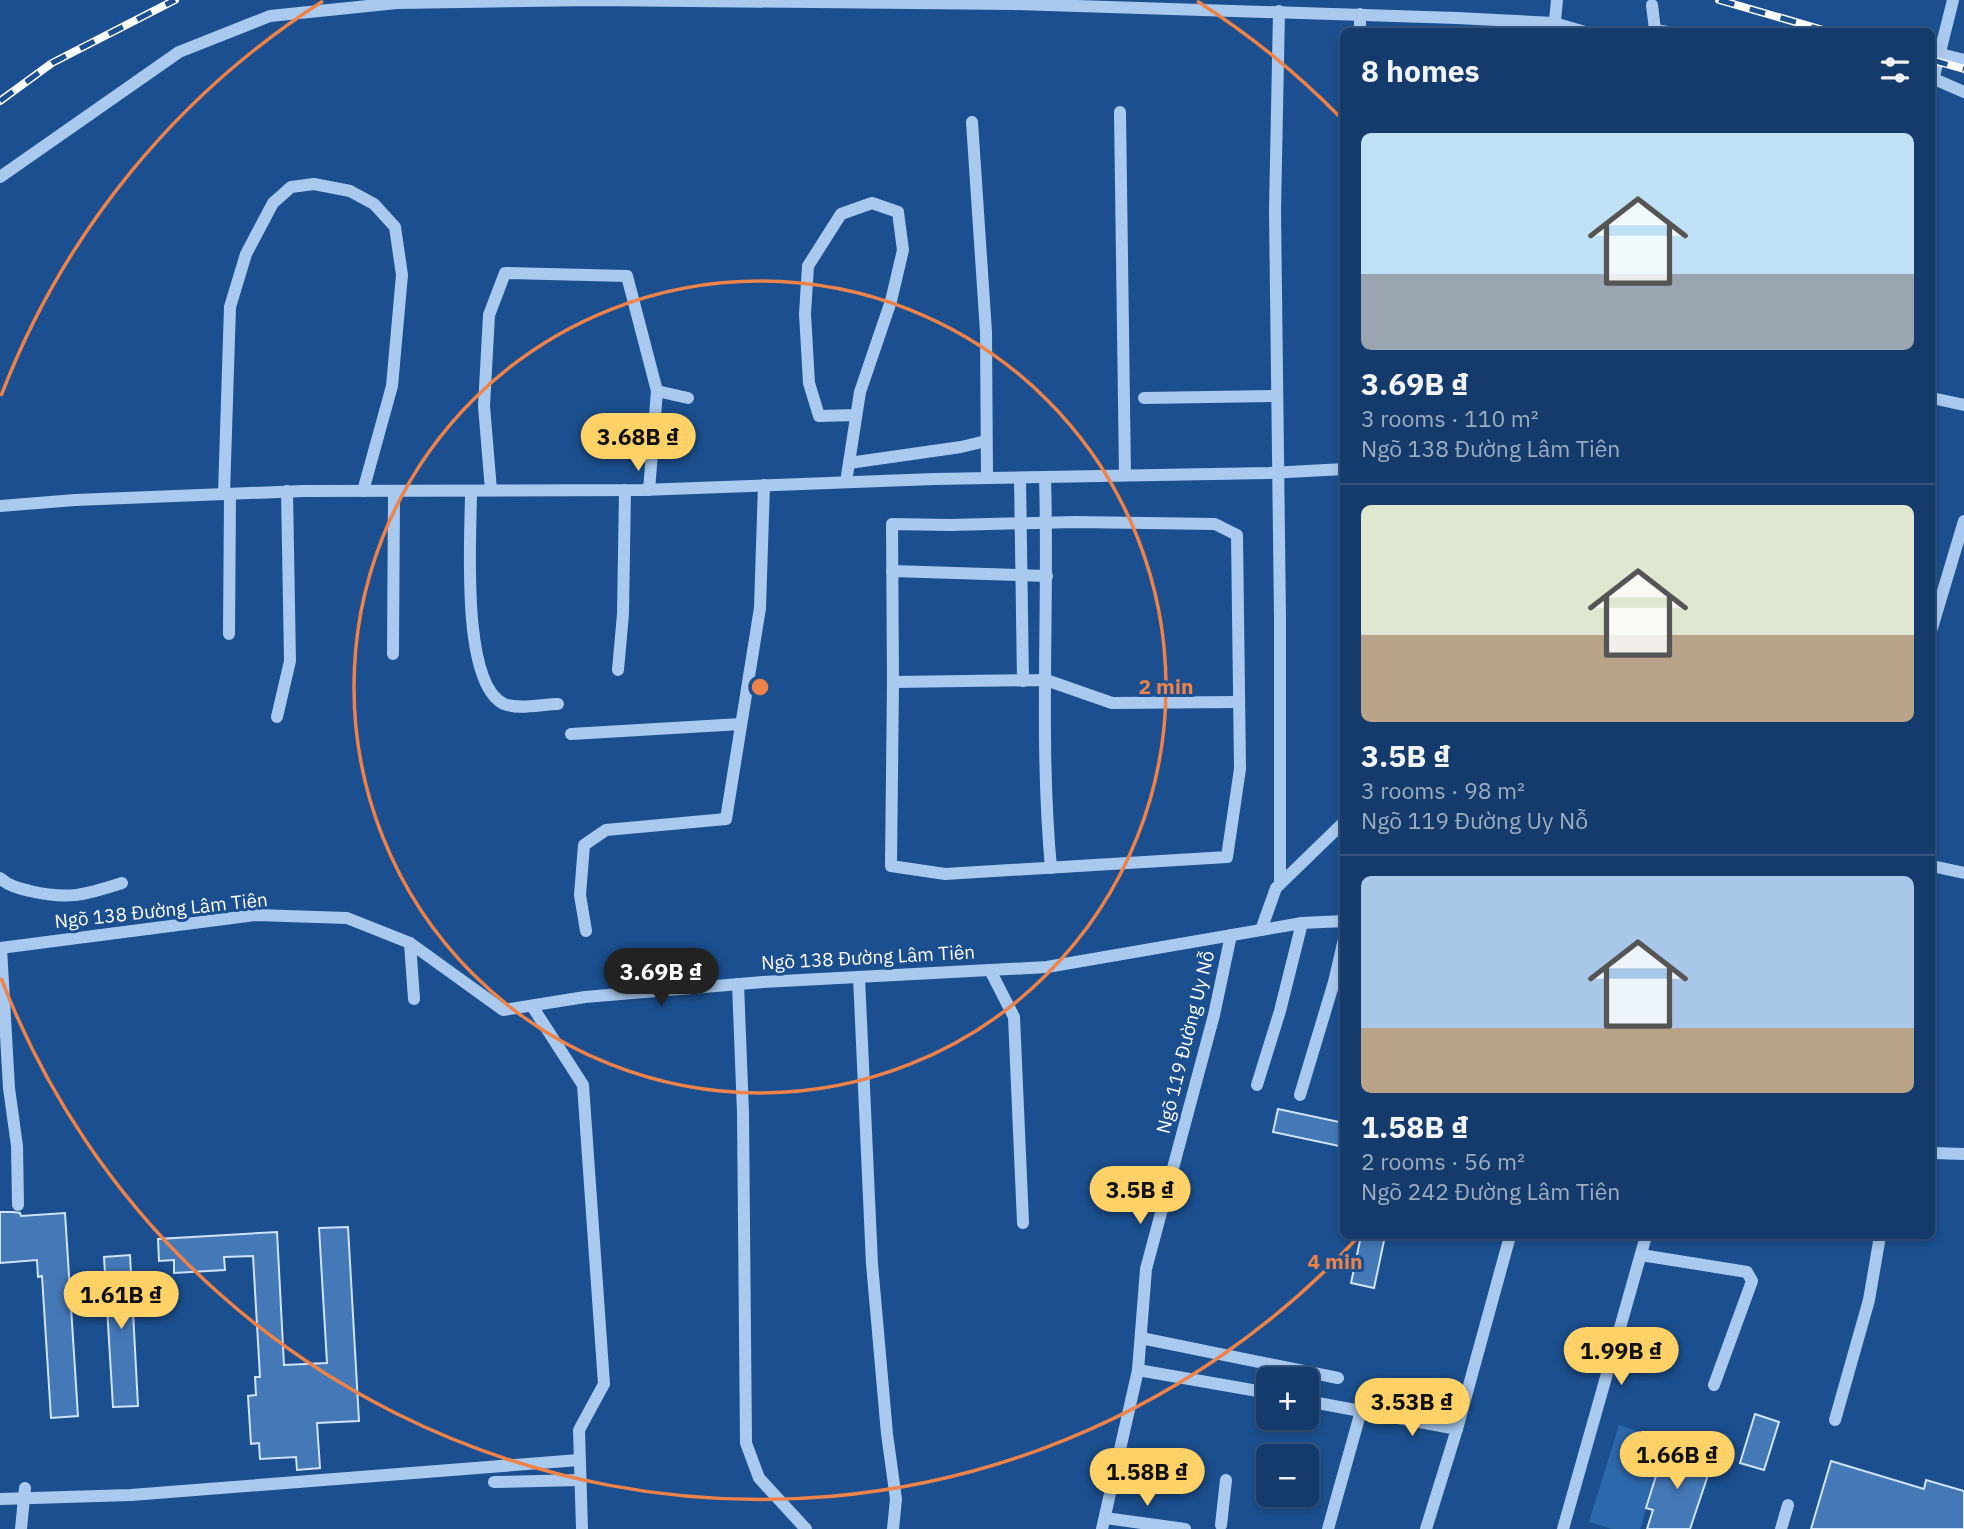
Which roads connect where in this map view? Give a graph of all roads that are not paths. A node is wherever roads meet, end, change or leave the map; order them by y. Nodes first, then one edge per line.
1 (1557, 0) edge
2 (1953, 0) edge
3 (527, 1) edge
4 (1652, 5) dead end
5 (1279, 11) junction
6 (1360, 14) junction
7 (1554, 27) edge
8 (1360, 28) edge
9 (1655, 28) edge
10 (1940, 54) junction
11 (1964, 60) edge
12 (1935, 70) edge
13 (1935, 81) edge
14 (1964, 92) edge
15 (1120, 112) dead end
16 (972, 122) dead end
17 (0, 177) edge
18 (657, 391) junction
19 (1276, 396) junction
20 (688, 398) dead end
21 (1144, 398) dead end
22 (1935, 399) edge
23 (1964, 405) edge
24 (856, 415) junction
25 (986, 441) junction
26 (849, 463) junction
27 (1340, 469) edge
28 (1277, 472) junction
29 (1125, 475) junction
30 (1045, 477) junction
31 (987, 478) junction
32 (1020, 478) junction
33 (846, 482) junction
34 (764, 485) junction
35 (491, 490) junction
36 (625, 490) junction
37 (649, 490) junction
38 (287, 491) junction
39 (363, 491) junction
40 (394, 491) junction
41 (471, 491) junction
42 (227, 494) junction
43 (0, 506) edge
44 (1964, 521) edge
45 (1021, 523) junction
46 (1046, 523) junction
47 (891, 571) junction
48 (1023, 576) junction
49 (1047, 576) junction
50 (1935, 618) edge
51 (229, 634) dead end
52 (393, 654) dead end
53 (618, 670) dead end
54 (1046, 680) junction
55 (1023, 681) junction
56 (893, 682) junction
57 (1239, 702) junction
58 (558, 704) dead end
59 (277, 717) dead end
60 (741, 724) junction
61 (571, 734) dead end
62 (1340, 826) edge
63 (1935, 867) edge
64 (1051, 868) junction
65 (1964, 873) edge
66 (0, 878) edge
67 (122, 883) dead end
68 (1280, 884) junction
69 (1340, 921) edge
70 (1301, 923) junction
71 (1261, 930) junction
72 (586, 931) dead end
73 (1231, 935) junction
74 (410, 943) junction
75 (0, 948) edge
76 (1340, 956) edge
77 (990, 970) junction
78 (859, 977) junction
79 (738, 984) junction
80 (414, 999) dead end
81 (532, 1006) junction
82 (4, 1068) edge
83 (1257, 1085) dead end
84 (1300, 1095) dead end
85 (1935, 1153) edge
86 (1964, 1154) edge
87 (18, 1206) dead end
88 (1023, 1223) dead end
89 (1509, 1239) edge
90 (1645, 1239) edge
91 (1879, 1239) edge
92 (1641, 1255) junction
93 (1141, 1338) junction
94 (1138, 1370) junction
95 (1338, 1378) dead end
96 (1714, 1385) dead end
97 (1256, 1392) edge
98 (1319, 1403) edge
99 (1361, 1411) junction
100 (1835, 1420) dead end
101 (1457, 1429) junction
102 (579, 1460) junction
103 (580, 1480) junction
104 (1226, 1480) dead end
105 (494, 1482) dead end
106 (25, 1494) junction
107 (0, 1499) edge
108 (1788, 1505) dead end
109 (1104, 1524) edge
110 (1221, 1527) edge
111 (21, 1529) edge
112 (582, 1529) edge
113 (806, 1529) edge
114 (893, 1529) edge
115 (1185, 1529) edge
116 (1235, 1529) edge
117 (1328, 1529) edge
118 (1426, 1529) edge
119 (1563, 1529) edge
120 (1781, 1529) edge

1 - 7 street
2 - 10 street
3 - 5 street
3 - 17 street
4 - 9 street
5 - 6 street
5 - 19 street
6 - 7 street
6 - 8 street
10 - 11 street
10 - 12 street
13 - 14 street
15 - 29 street
16 - 25 street
18 - 20 street
18 - 35 street
18 - 37 street
19 - 21 street
19 - 28 street
22 - 23 street
24 - 24 street
24 - 26 street
25 - 26 street
25 - 31 street
26 - 33 street
27 - 28 street
28 - 29 street
28 - 68 street
29 - 30 street
30 - 32 street
30 - 46 street
31 - 32 street
31 - 33 street
32 - 45 street
33 - 34 street
34 - 37 street
34 - 60 street
35 - 36 street
35 - 41 street
36 - 37 street
36 - 53 street
38 - 39 street
38 - 42 street
38 - 59 street
39 - 40 street
39 - 42 street
40 - 41 street
40 - 52 street
41 - 58 street
42 - 43 street
42 - 51 street
44 - 50 street
45 - 46 street
45 - 47 street
45 - 48 street
46 - 49 street
46 - 57 street
47 - 48 street
47 - 56 street
48 - 49 street
48 - 55 street
49 - 54 street
54 - 55 street
54 - 57 street
54 - 64 street
55 - 56 street
56 - 64 street
57 - 64 street
60 - 61 street
60 - 72 street
62 - 68 street
63 - 65 street
66 - 67 street
68 - 71 street
69 - 70 street, Ngõ 138 Đường Lâm Tiên
70 - 71 street, Ngõ 138 Đường Lâm Tiên
70 - 83 street
71 - 73 street, Ngõ 138 Đường Lâm Tiên
73 - 77 street, Ngõ 138 Đường Lâm Tiên
73 - 93 street, Ngõ 119 Đường Uy Nỗ
74 - 75 street, Ngõ 138 Đường Lâm Tiên
74 - 80 street
74 - 81 street, Ngõ 138 Đường Lâm Tiên
75 - 82 street
76 - 84 street
77 - 78 street, Ngõ 138 Đường Lâm Tiên
77 - 88 street
78 - 79 street, Ngõ 138 Đường Lâm Tiên
78 - 114 street
79 - 81 street, Ngõ 138 Đường Lâm Tiên
79 - 113 street
81 - 102 street
82 - 87 street
85 - 86 street
89 - 101 street
90 - 92 street
91 - 100 street
92 - 96 street
92 - 119 street
93 - 94 street, Ngõ 119 Đường Uy Nỗ
93 - 95 street
94 - 97 street
94 - 109 street, Ngõ 119 Đường Uy Nỗ
98 - 99 street
99 - 101 street
99 - 117 street
101 - 118 street
102 - 103 street
102 - 106 street
103 - 105 street
103 - 112 street
104 - 110 street
106 - 107 street
106 - 111 street
108 - 120 street
109 - 115 street
110 - 116 street

